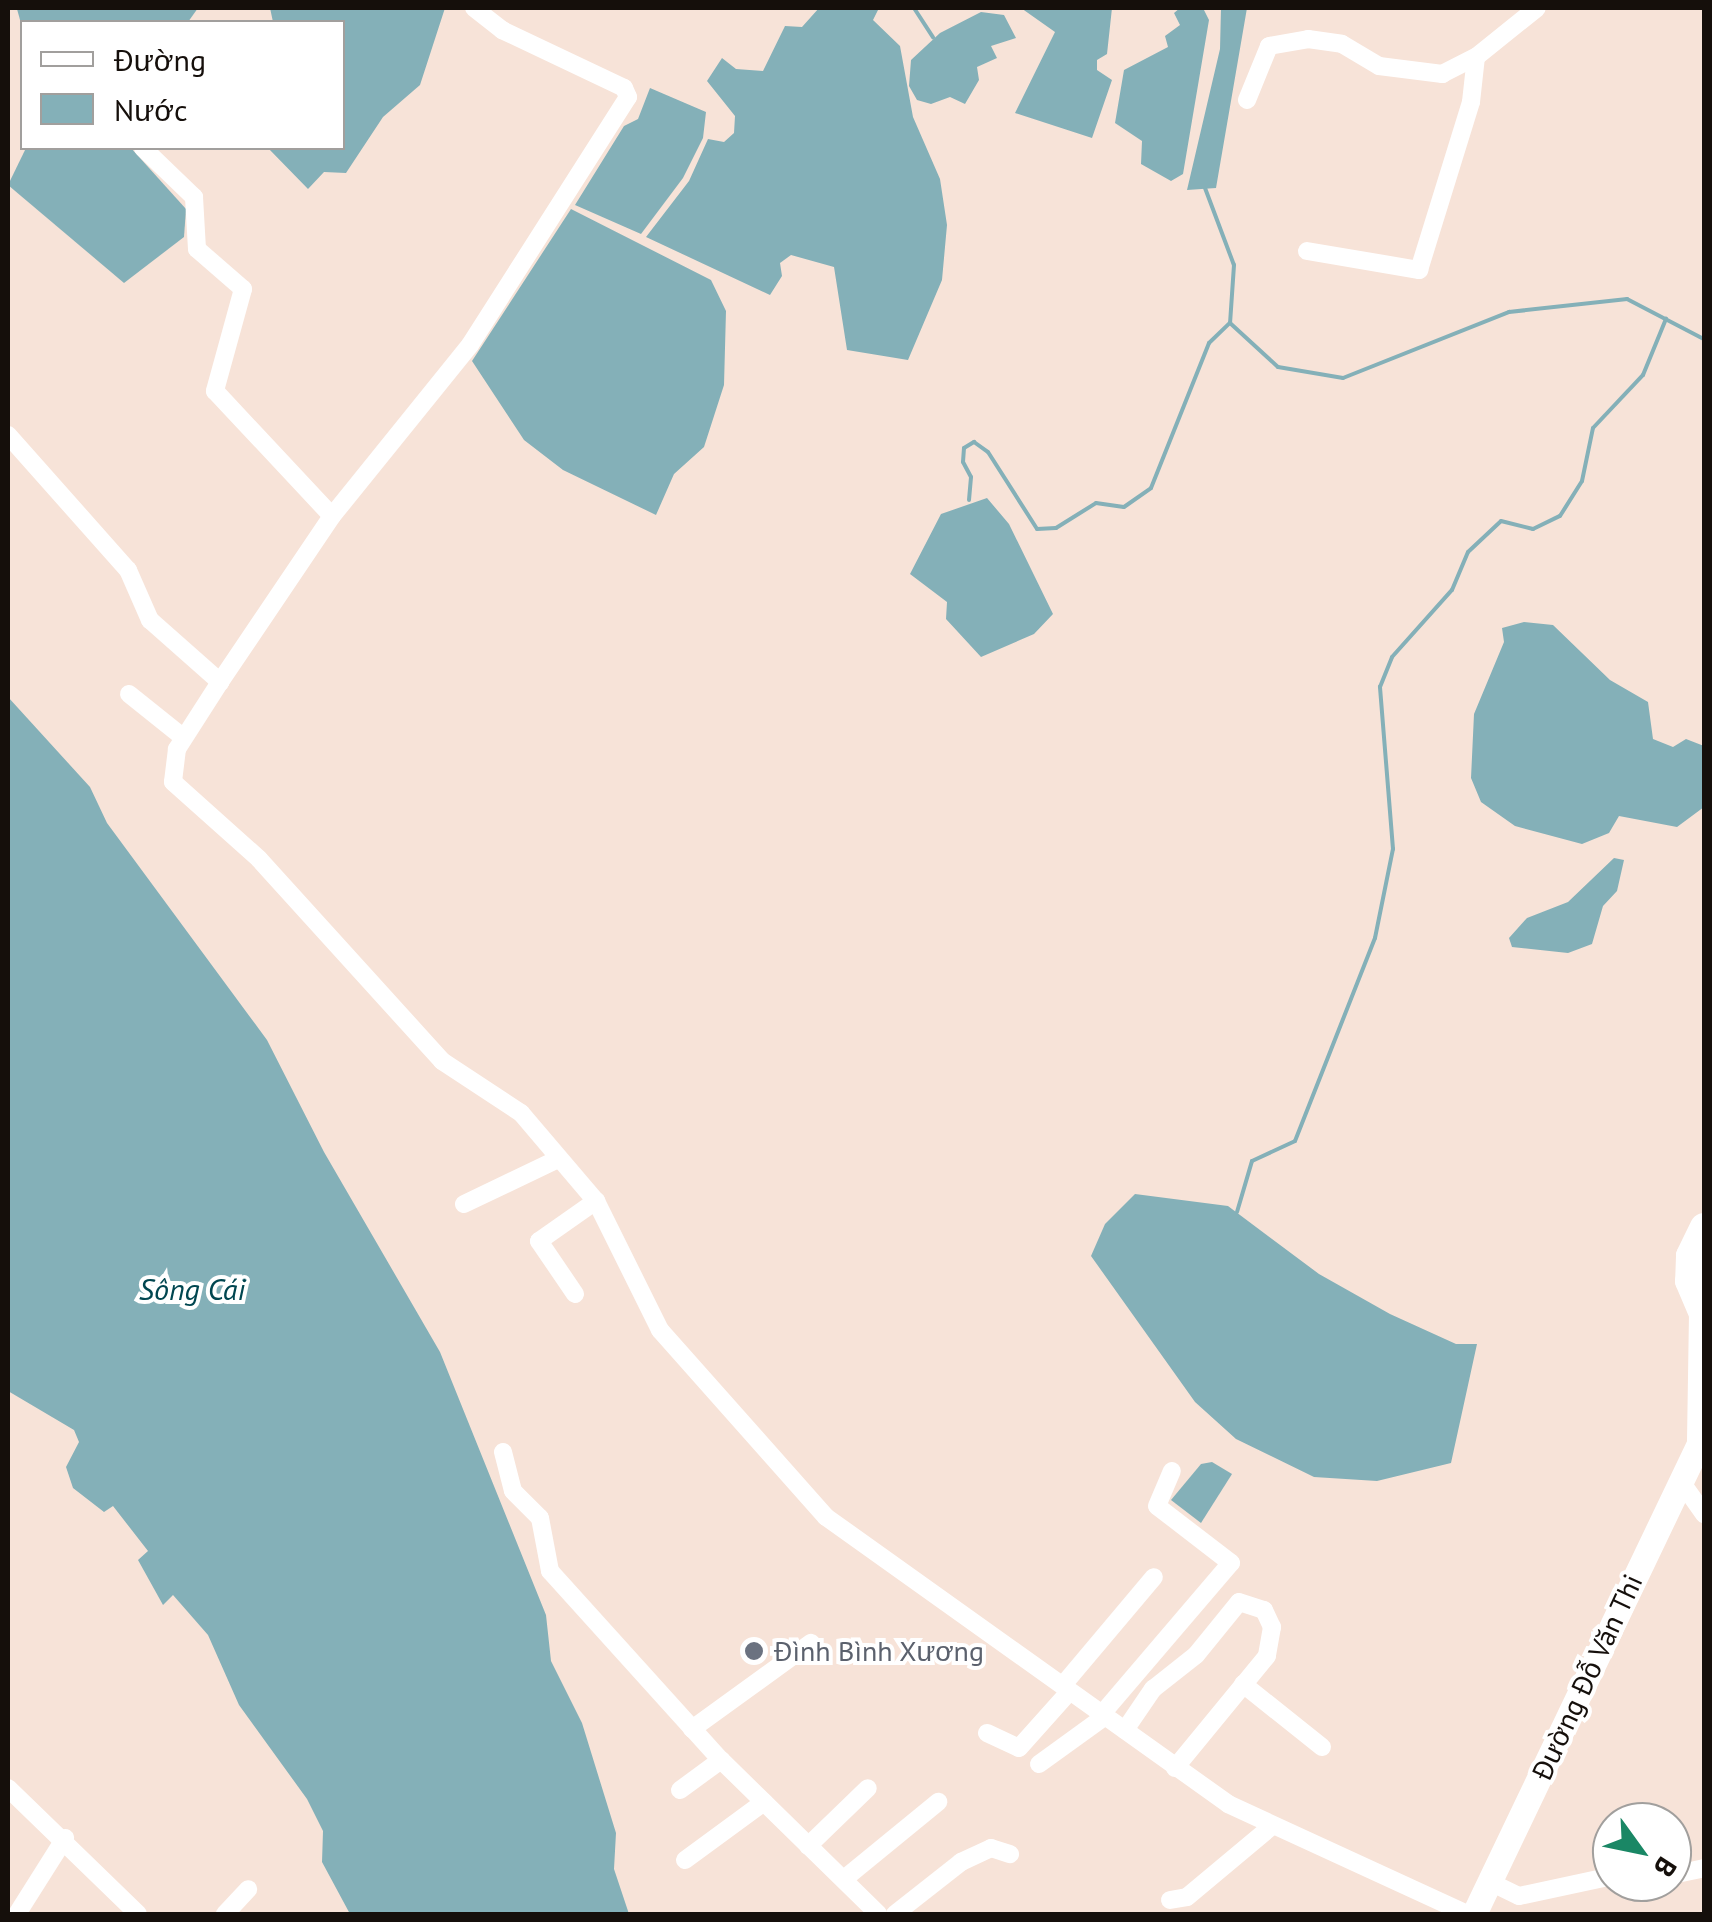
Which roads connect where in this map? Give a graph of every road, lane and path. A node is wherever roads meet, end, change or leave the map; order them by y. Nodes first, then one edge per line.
1 (474, 8) edge
2 (1537, 8) edge
3 (1476, 57) junction
4 (1248, 100) dead end
5 (146, 150) edge
6 (1307, 250) dead end
7 (8, 434) edge
8 (332, 516) junction
9 (220, 682) junction
10 (129, 694) dead end
11 (184, 738) junction
12 (558, 1159) junction
13 (596, 1201) junction
14 (464, 1204) dead end
15 (1704, 1226) edge
16 (574, 1294) dead end
17 (1703, 1315) edge
18 (1701, 1436) edge
19 (503, 1452) dead end
20 (1172, 1470) dead end
21 (1680, 1480) junction
22 (1704, 1514) edge
23 (1154, 1576) dead end
24 (810, 1643) dead end
25 (1242, 1684) junction
26 (1067, 1688) junction
27 (1103, 1716) junction
28 (692, 1729) junction
29 (1125, 1730) junction
30 (987, 1733) dead end
31 (1322, 1747) dead end
32 (721, 1760) junction
33 (1038, 1764) dead end
34 (1175, 1768) junction
35 (8, 1788) edge
36 (868, 1788) dead end
37 (680, 1790) dead end
38 (764, 1802) junction
39 (938, 1802) dead end
40 (1274, 1825) junction
41 (65, 1838) junction
42 (808, 1846) junction
43 (1010, 1854) dead end
44 (685, 1860) dead end
45 (844, 1879) junction
46 (1592, 1880) edge
47 (1490, 1882) junction
48 (248, 1889) dead end
49 (1170, 1900) dead end
50 (17, 1914) edge
51 (138, 1914) edge
52 (225, 1914) edge
53 (878, 1914) edge
54 (895, 1914) edge
55 (1470, 1914) edge

1 - 8 street
2 - 3 street
3 - 4 street
3 - 6 street
5 - 8 street
7 - 9 street
8 - 9 street
9 - 11 street
10 - 11 street
11 - 12 street
12 - 13 street
12 - 14 street
13 - 16 street
13 - 26 street
15 - 17 main road
17 - 18 street, Đường Đỗ Văn Thi
18 - 21 street, Đường Đỗ Văn Thi
19 - 28 street
20 - 27 street
21 - 22 street
21 - 47 street, Đường Đỗ Văn Thi
23 - 26 street
24 - 28 street
25 - 29 street
25 - 31 street
25 - 34 street
26 - 27 street
26 - 30 street
27 - 29 street
27 - 33 street
28 - 32 street
29 - 34 street
32 - 37 street
32 - 38 street
34 - 40 street
35 - 41 street
36 - 42 street
38 - 42 street
38 - 44 street
39 - 45 street
40 - 49 street
40 - 55 street
41 - 50 street
41 - 51 street
42 - 45 street
43 - 54 street
45 - 53 street
46 - 47 street
47 - 55 street, Đường Đỗ Văn Thi
48 - 52 street

